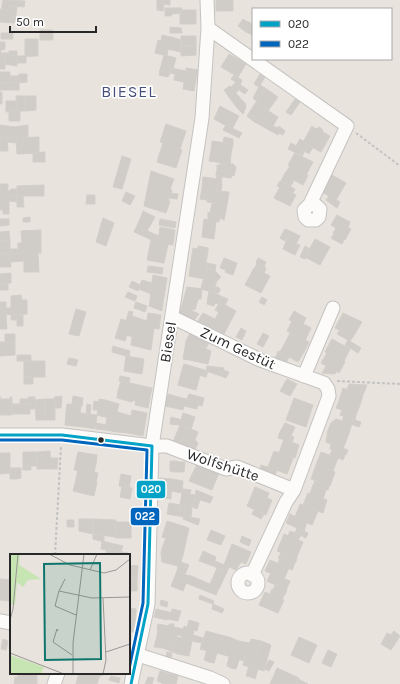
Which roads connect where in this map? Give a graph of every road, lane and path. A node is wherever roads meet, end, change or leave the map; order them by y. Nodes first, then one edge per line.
1 (207, 0) edge
2 (208, 28) junction
3 (252, 59) edge
4 (253, 60) edge
5 (347, 126) junction
6 (400, 166) edge
7 (310, 204) dead end
8 (333, 308) dead end
9 (172, 317) junction
10 (304, 376) junction
11 (324, 383) junction
12 (400, 384) edge
13 (0, 435) edge
14 (62, 435) junction
15 (152, 446) junction
16 (294, 490) junction
17 (55, 554) edge
18 (252, 574) dead end
19 (0, 621) edge
20 (10, 623) edge
21 (134, 653) edge
22 (58, 674) edge
23 (54, 684) edge
24 (131, 684) edge
25 (223, 684) edge

1 - 2 street, Biesel
2 - 3 street
2 - 9 street, Biesel
4 - 5 street
5 - 6 path
5 - 7 street
8 - 10 street
9 - 10 street, Zum Gestüt
9 - 15 street, Biesel
10 - 11 street, Zum Gestüt
11 - 12 path
11 - 16 street
13 - 14 street, Wolfshütte
14 - 15 street, Wolfshütte
14 - 17 path
15 - 16 street, Wolfshütte
15 - 21 street, Biesel
16 - 18 street
19 - 20 street
21 - 24 street, Biesel
21 - 25 street
22 - 23 street

